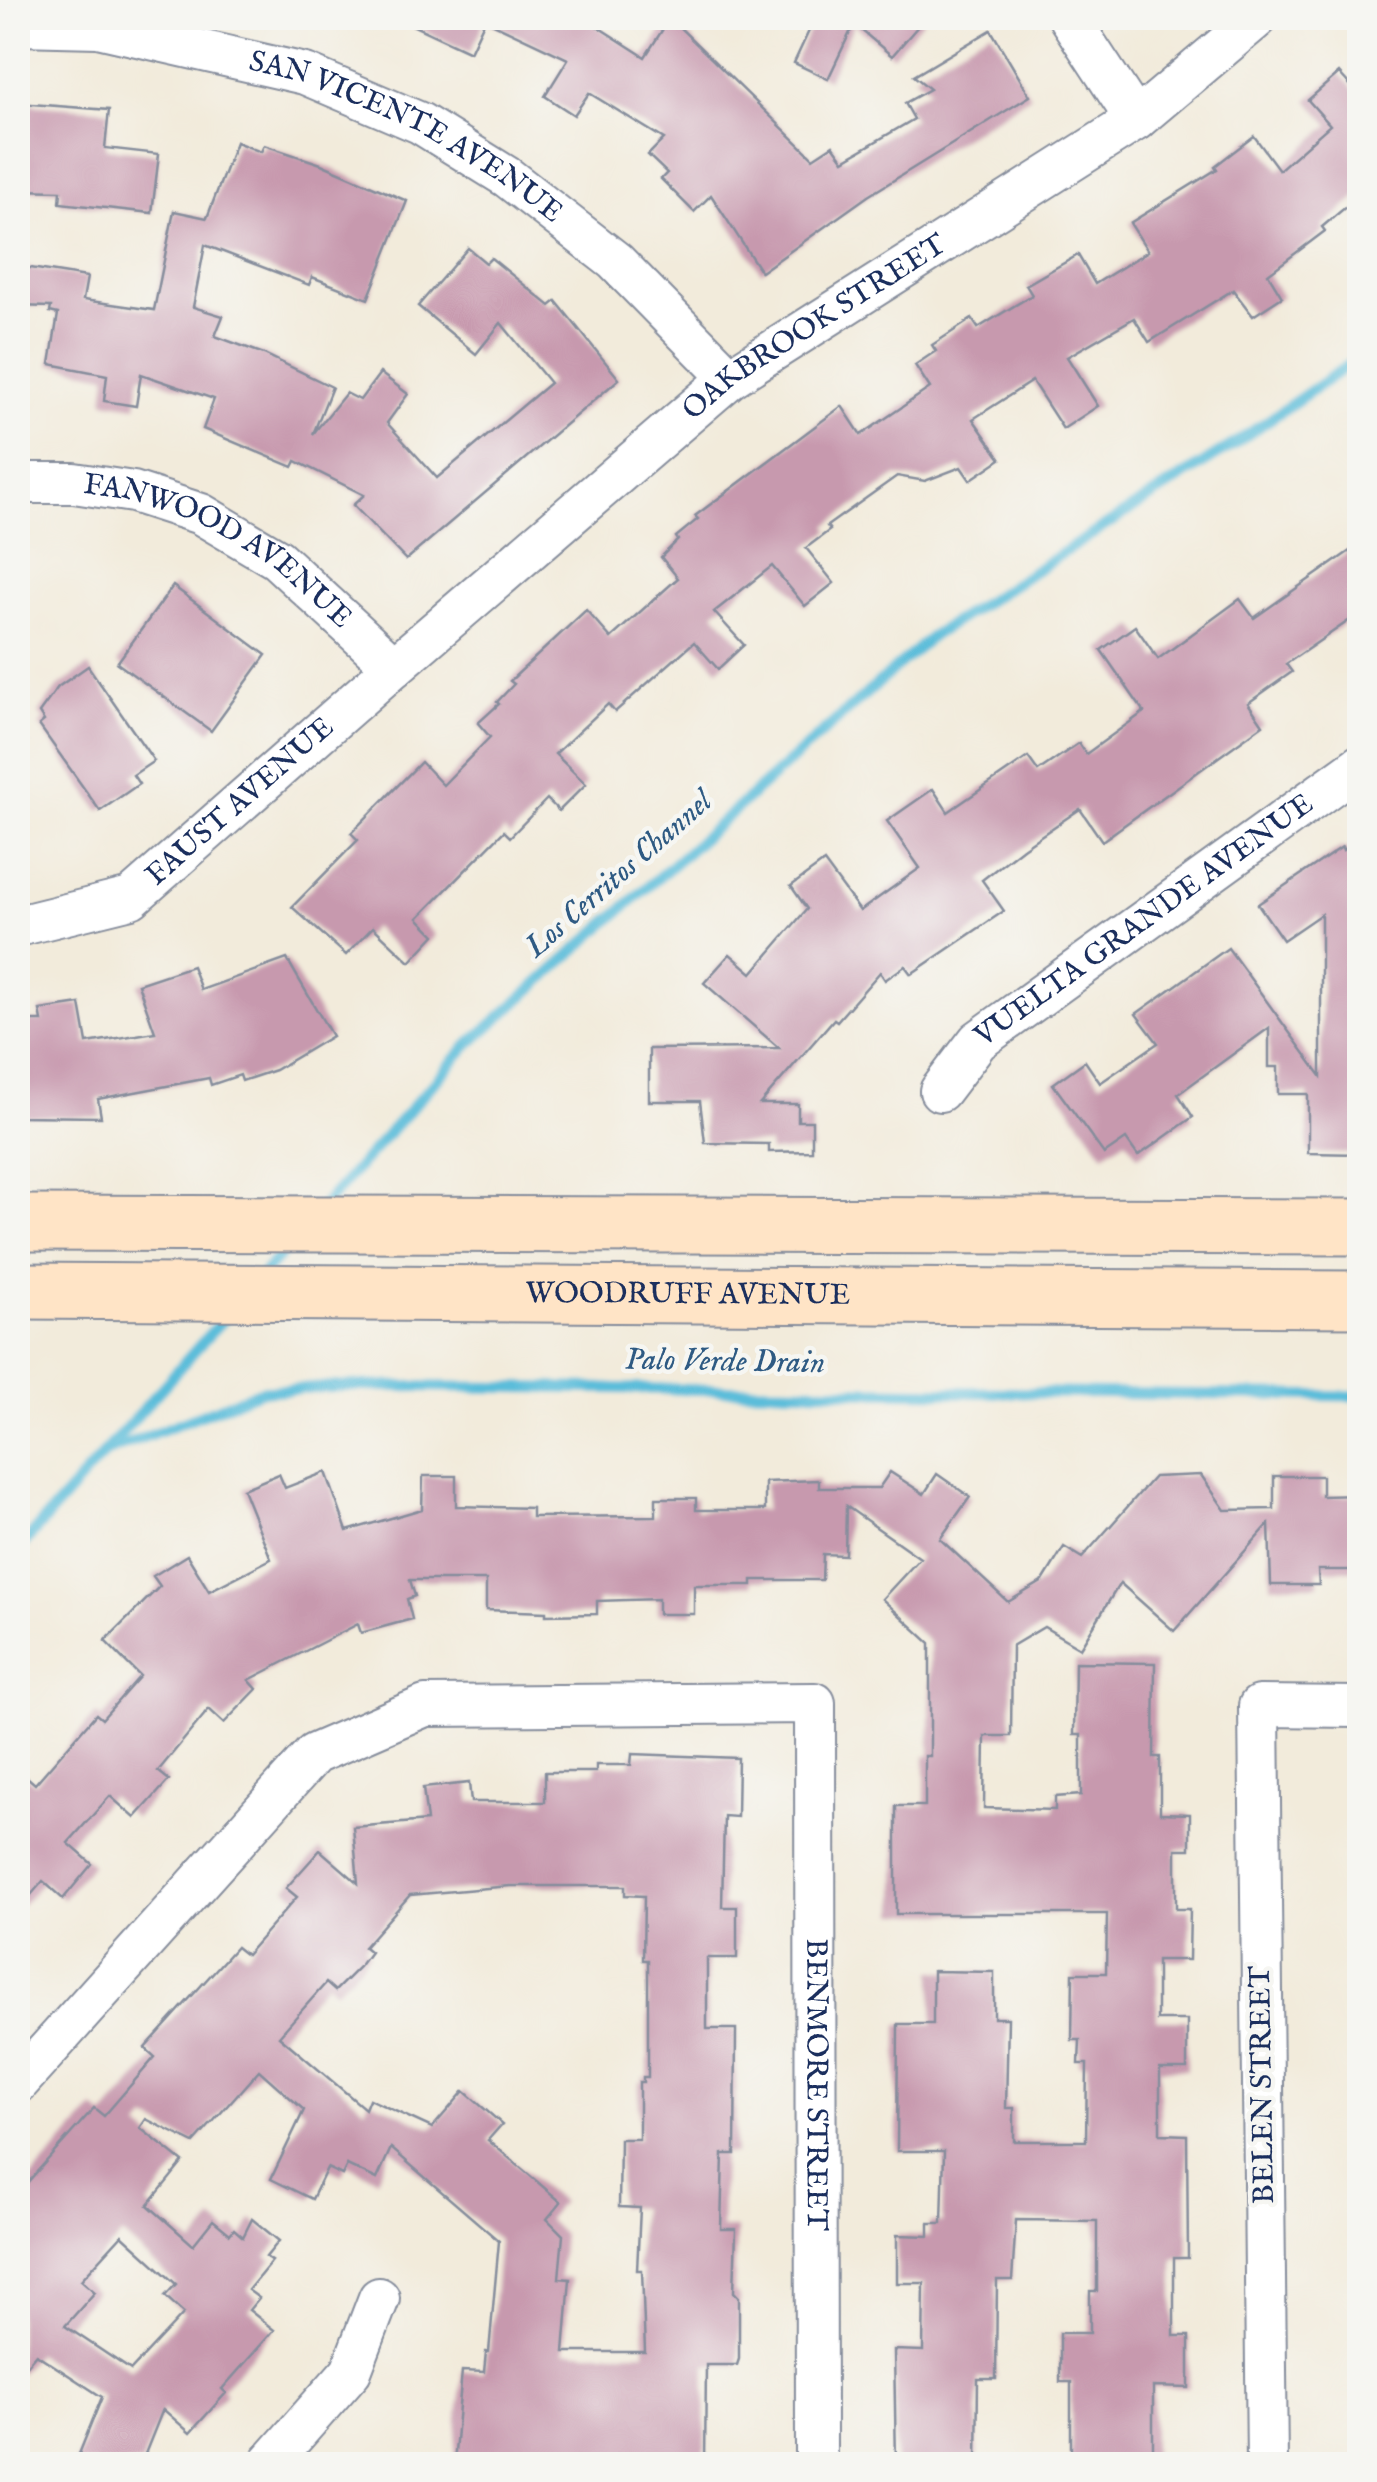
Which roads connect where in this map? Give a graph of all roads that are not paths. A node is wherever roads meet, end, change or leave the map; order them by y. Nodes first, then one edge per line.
1 (1069, 18) edge
2 (1258, 18) edge
3 (18, 25) edge
4 (1136, 120) junction
5 (730, 378) junction
6 (18, 483) edge
7 (394, 666) junction
8 (1360, 765) edge
9 (18, 926) edge
10 (940, 1090) dead end
11 (18, 1223) edge
12 (1360, 1227) edge
13 (18, 1291) edge
14 (1360, 1299) edge
15 (1360, 1707) edge
16 (18, 2084) edge
17 (379, 2298) dead end
18 (270, 2464) edge
19 (816, 2464) edge
20 (1267, 2464) edge

1 - 4 street
2 - 4 street, OAKBROOK STREET
3 - 5 street, SAN VICENTE AVENUE
4 - 5 street, OAKBROOK STREET
5 - 7 street, OAKBROOK STREET
6 - 7 street, FANWOOD AVENUE
7 - 9 street, FAUST AVENUE
8 - 10 street, VUELTA GRANDE AVENUE
11 - 12 main road
13 - 14 main road, WOODRUFF AVENUE
15 - 20 street, BELEN STREET
16 - 19 street, BENMORE STREET
17 - 18 street

